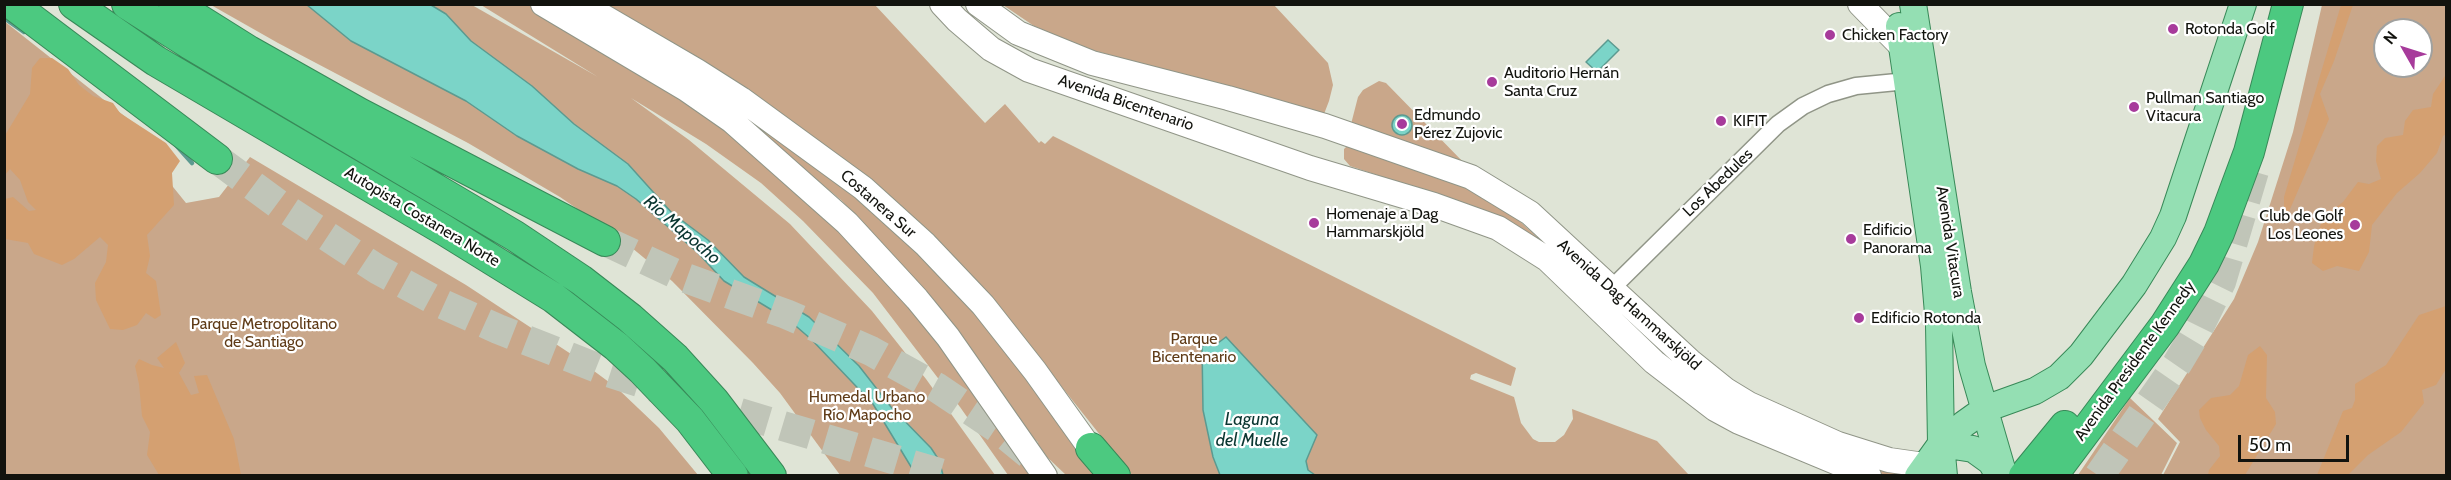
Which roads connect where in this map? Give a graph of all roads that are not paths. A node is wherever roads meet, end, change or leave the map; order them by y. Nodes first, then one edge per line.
1 (12, 4) edge
2 (74, 4) edge
3 (127, 4) edge
4 (174, 4) edge
5 (543, 4) edge
6 (582, 4) edge
7 (942, 4) edge
8 (978, 4) edge
9 (1860, 4) edge
10 (1898, 4) edge
11 (1913, 4) edge
12 (2243, 4) edge
13 (2288, 4) edge
14 (1910, 46) junction
15 (1906, 81) junction
16 (2258, 124) junction
17 (1341, 131) joint
18 (217, 159) tunnel mouth
19 (1326, 172) joint
20 (605, 241) tunnel mouth
21 (880, 259) junction
22 (1611, 289) junction
23 (1972, 366) junction
24 (2022, 396) junction
25 (1985, 410) junction
26 (1941, 444) junction
27 (1092, 448) junction
28 (1929, 472) edge
29 (2005, 473) edge
30 (733, 476) edge
31 (771, 476) edge
32 (1025, 476) edge
33 (1045, 476) edge
34 (1109, 476) edge
35 (1115, 476) edge
36 (1869, 476) edge
37 (2052, 476) edge

1 - 18 highway
2 - 30 highway, Autopista Costanera Norte
3 - 31 highway, Autopista Costanera Norte
4 - 20 highway
5 - 21 main road, Costanera Sur
6 - 27 main road, Costanera Sur
7 - 19 main road, Avenida Bicentenario
8 - 17 main road, Avenida Bicentenario
9 - 14 main road
10 - 14 main road, Avenida Vitacura
11 - 14 main road, Avenida Vitacura
12 - 24 main road
13 - 16 highway, Avenida Presidente Kennedy
14 - 15 main road, Avenida Vitacura
14 - 23 main road, Avenida Vitacura
15 - 22 street, Los Abedules
15 - 26 main road, Avenida Vitacura
16 - 29 highway
16 - 37 highway, Avenida Presidente Kennedy
17 - 22 main road, Avenida Dag Hammarskjöld
19 - 36 main road, Avenida Dag Hammarskjöld
21 - 32 main road, Costanera Sur
21 - 33 main road, Costanera Sur
22 - 28 main road, Avenida Dag Hammarskjöld
23 - 24 main road
23 - 25 main road, Avenida Vitacura
24 - 25 main road
25 - 26 main road
25 - 29 main road, Avenida Vitacura
26 - 28 main road
26 - 29 main road
27 - 34 main road, Costanera Sur
27 - 35 highway

